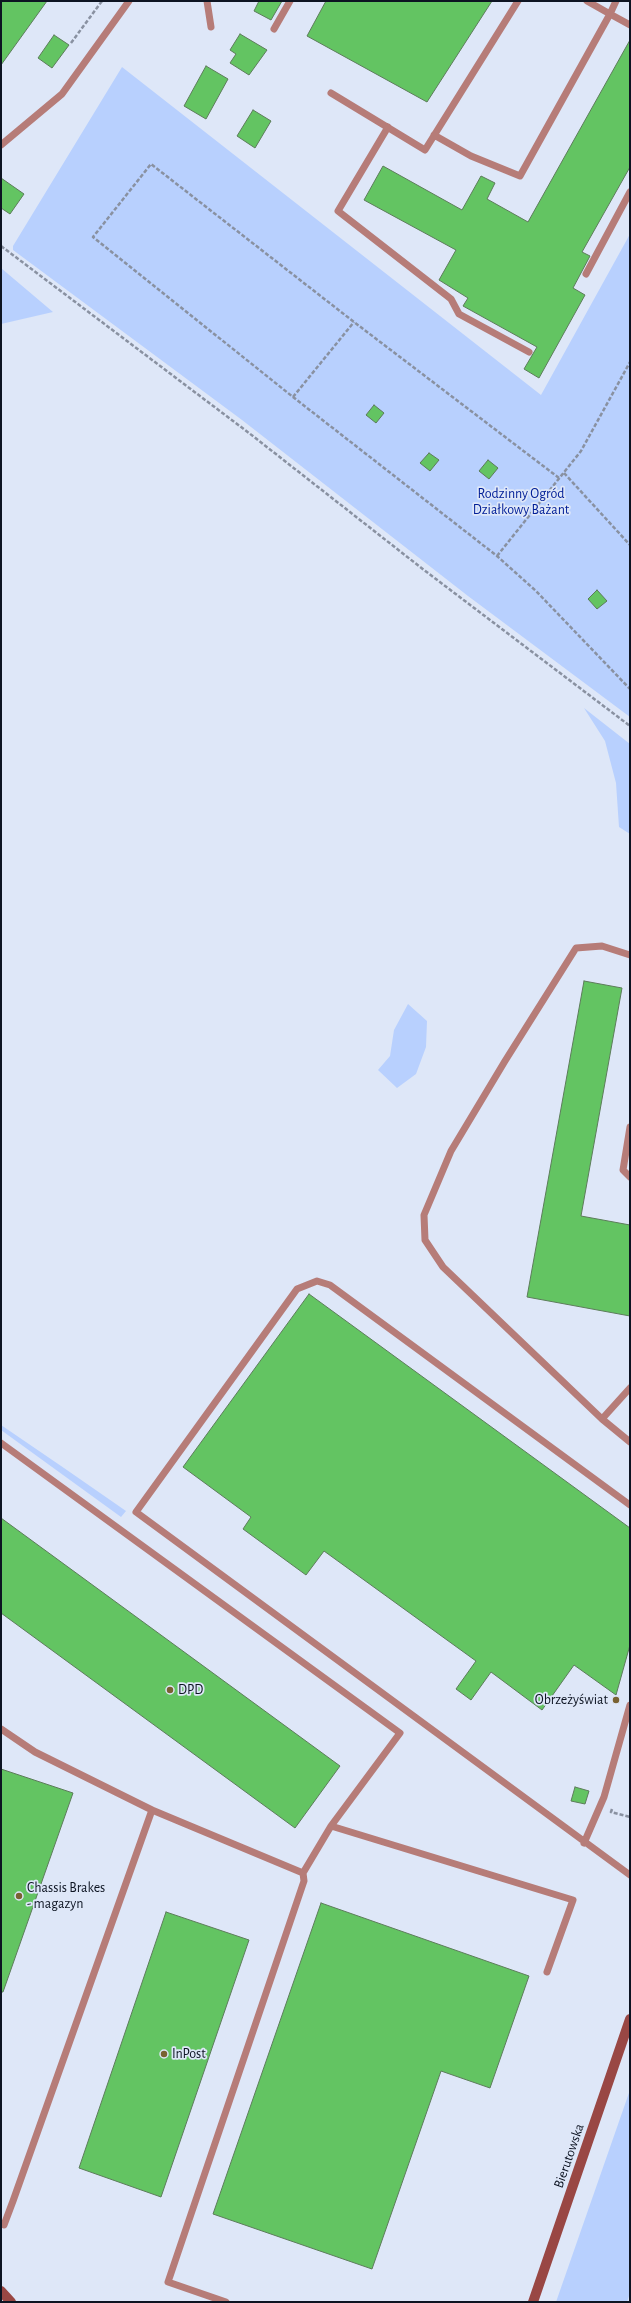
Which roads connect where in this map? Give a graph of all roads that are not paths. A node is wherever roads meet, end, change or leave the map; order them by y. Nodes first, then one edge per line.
1 (129, 1) edge
2 (207, 1) edge
3 (290, 1) edge
4 (518, 1) edge
5 (587, 1) edge
6 (616, 1) edge
7 (610, 14) junction
8 (630, 25) edge
9 (211, 27) dead end
10 (274, 29) dead end
11 (331, 92) dead end
12 (388, 127) junction
13 (434, 135) junction
14 (1, 145) edge
15 (630, 192) edge
16 (586, 274) dead end
17 (528, 352) dead end
18 (630, 955) edge
19 (630, 1128) edge
20 (630, 1177) edge
21 (630, 1388) edge
22 (602, 1419) junction
23 (630, 1442) edge
24 (1, 1443) edge
25 (630, 1505) edge
26 (630, 1705) edge
27 (1, 1729) edge
28 (152, 1810) junction
29 (331, 1826) junction
30 (584, 1843) junction
31 (303, 1873) junction
32 (630, 1875) edge
33 (547, 1972) dead end
34 (630, 2019) edge
35 (2, 2226) edge
36 (1, 2291) edge
37 (11, 2302) edge
38 (226, 2302) edge
39 (533, 2302) edge

1 - 14 lane
2 - 9 lane
3 - 10 lane
4 - 13 lane
5 - 7 lane
6 - 7 lane
7 - 8 lane
7 - 13 lane
11 - 12 lane
12 - 13 lane
12 - 17 lane
15 - 16 lane
18 - 22 lane
19 - 20 lane
21 - 22 lane
22 - 23 lane
24 - 29 lane
25 - 30 lane
26 - 30 lane
27 - 28 lane
28 - 31 lane
28 - 35 lane
29 - 31 lane
29 - 33 lane
30 - 32 lane
31 - 38 lane
34 - 39 street, Bierutowska
36 - 37 street

